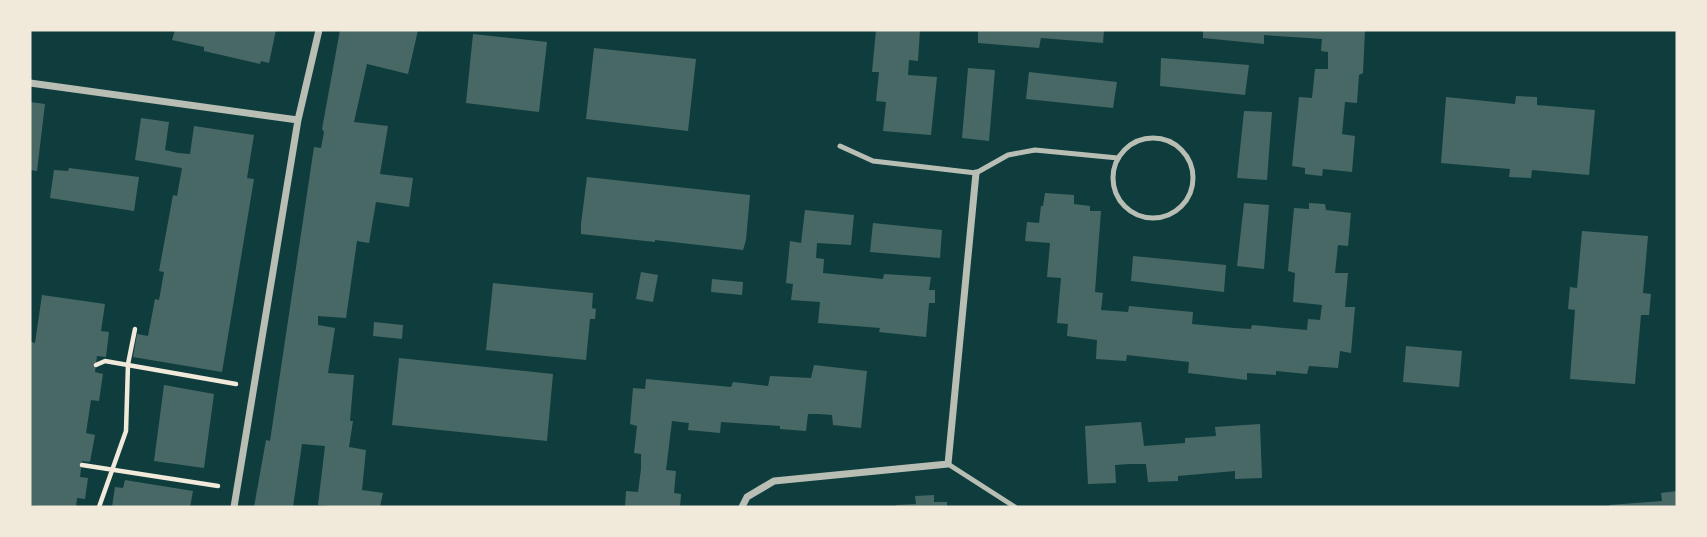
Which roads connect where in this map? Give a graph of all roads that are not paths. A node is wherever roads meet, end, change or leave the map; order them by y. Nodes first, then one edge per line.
1 (319, 30) edge
2 (30, 83) edge
3 (298, 120) junction
4 (840, 146) dead end
5 (1118, 158) junction
6 (976, 173) junction
7 (948, 464) junction
8 (234, 507) edge
9 (742, 507) edge
10 (1015, 507) edge

1 - 3 street
2 - 3 street
3 - 8 street
4 - 6 lane
5 - 5 lane
5 - 6 lane
6 - 7 street
7 - 9 street
7 - 10 lane

